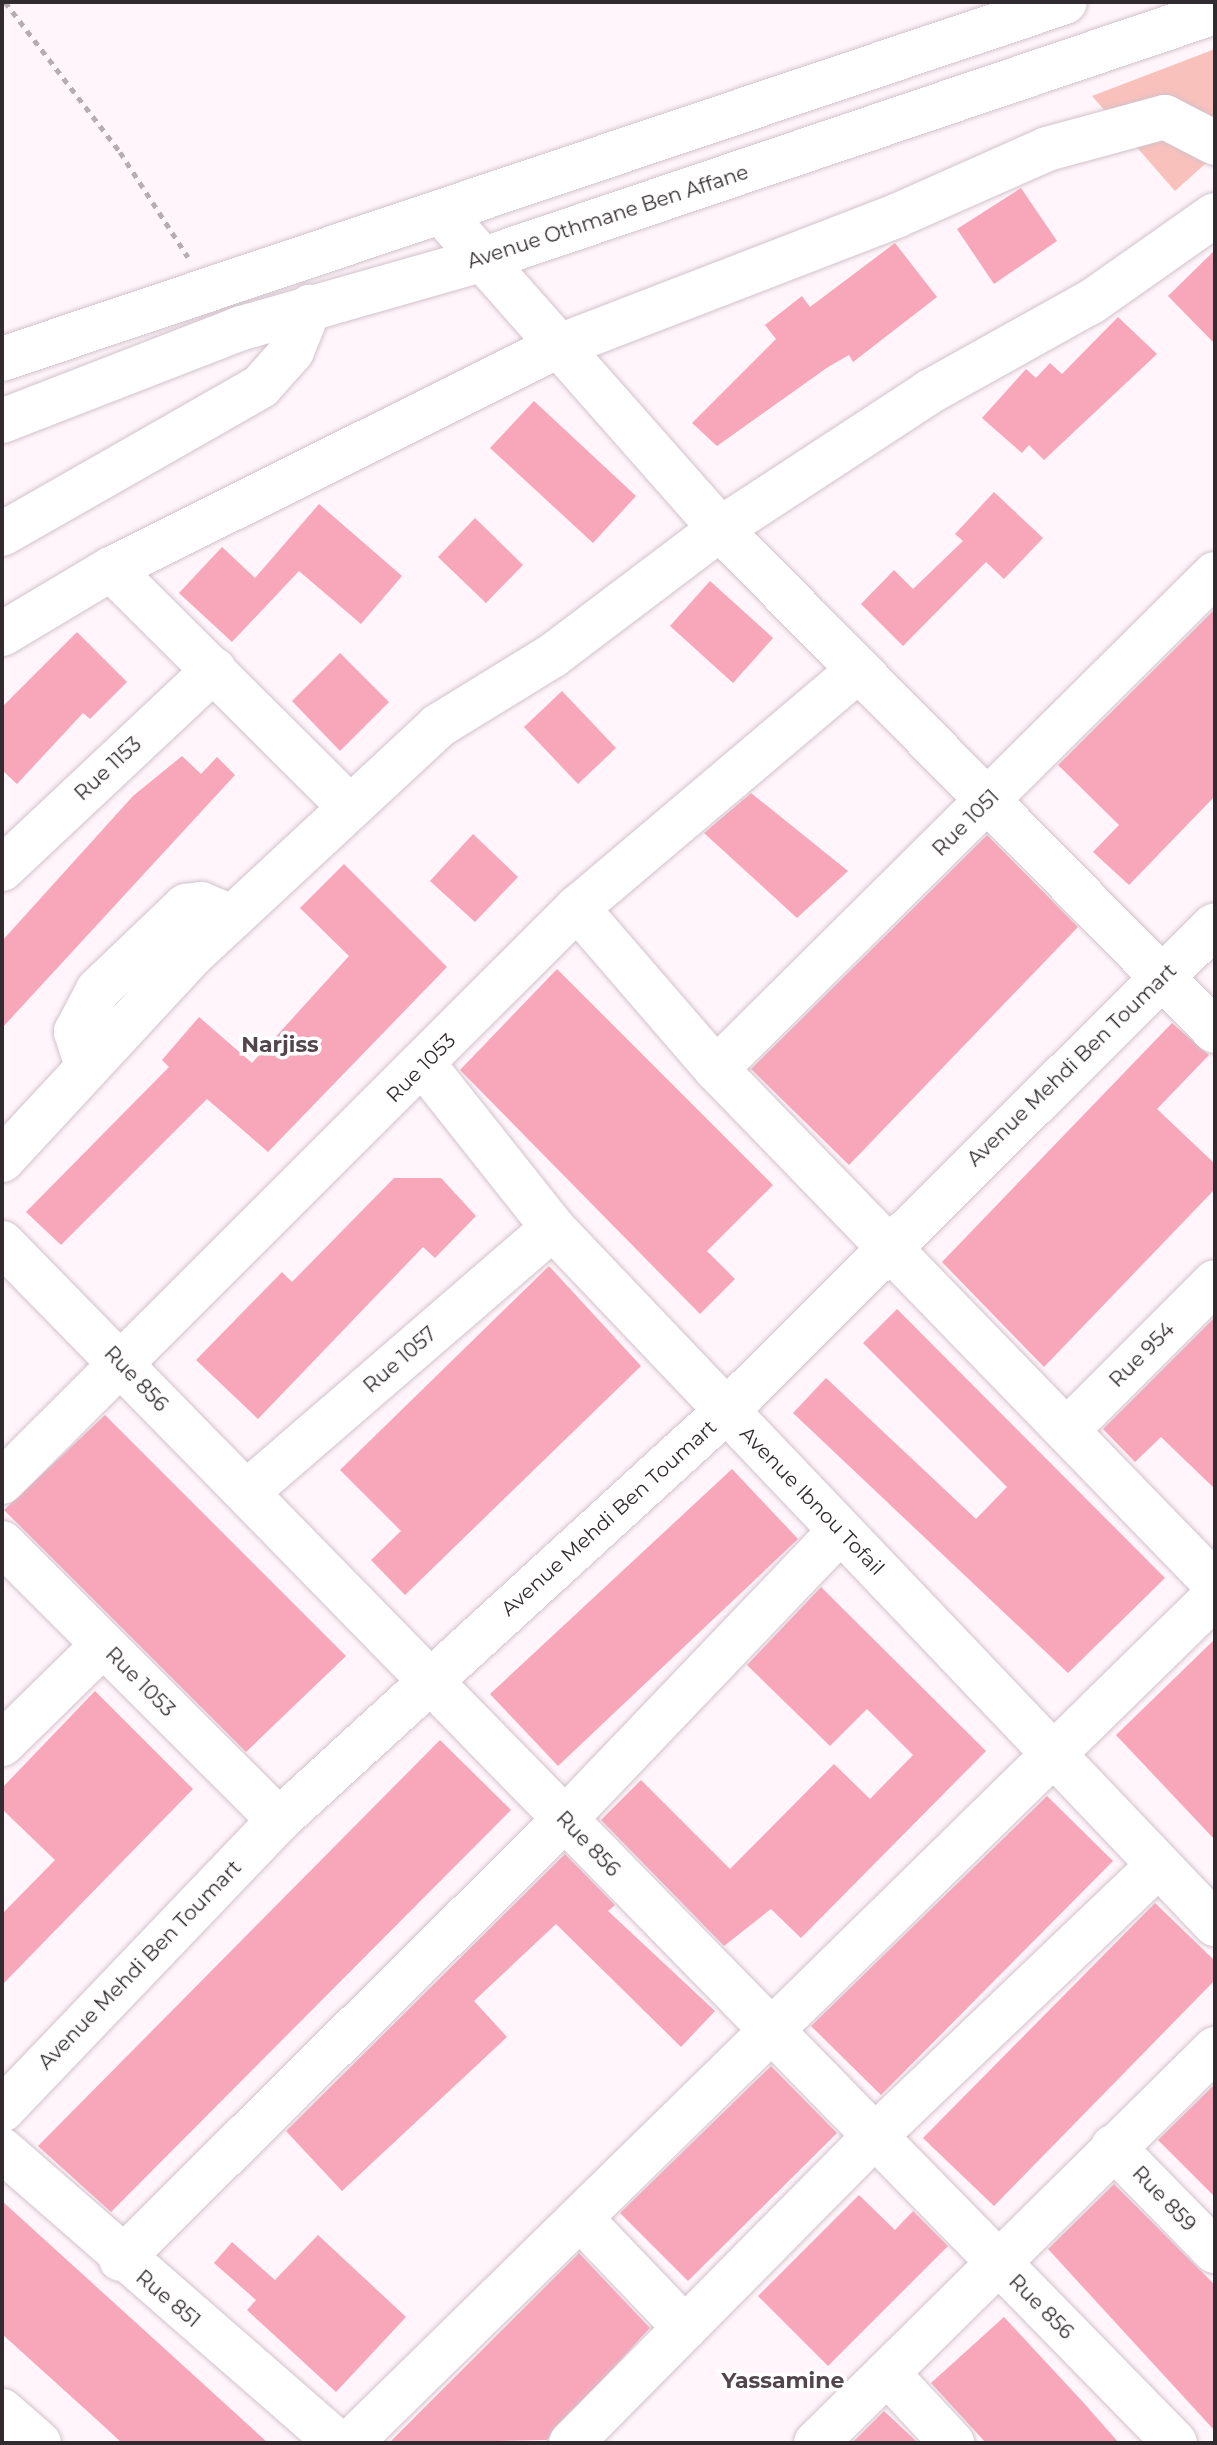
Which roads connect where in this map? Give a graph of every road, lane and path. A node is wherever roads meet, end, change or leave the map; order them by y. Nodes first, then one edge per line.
1 (5, 2) edge
2 (1065, 2) edge
3 (1215, 12) edge
4 (1215, 143) edge
5 (441, 212) junction
6 (1215, 215) edge
7 (481, 260) junction
8 (204, 286) junction
9 (310, 307) junction
10 (554, 348) junction
11 (2, 359) edge
12 (2, 421) edge
13 (720, 529) junction
14 (2, 534) edge
15 (111, 569) junction
16 (1215, 574) edge
17 (2, 634) edge
18 (214, 670) junction
19 (856, 672) junction
20 (987, 802) junction
21 (348, 805) junction
22 (2, 869) edge
23 (577, 908) junction
24 (1215, 925) edge
25 (1161, 978) junction
26 (1215, 1031) edge
27 (424, 1065) junction
28 (716, 1069) junction
29 (2, 1160) edge
30 (553, 1228) junction
31 (2, 1243) edge
32 (888, 1245) junction
33 (1215, 1282) edge
34 (121, 1363) junction
35 (726, 1411) junction
36 (1069, 1428) junction
37 (2, 1482) edge
38 (247, 1492) junction
39 (840, 1531) junction
40 (2, 1543) edge
41 (1215, 1584) edge
42 (1215, 1596) edge
43 (103, 1645) junction
44 (432, 1680) junction
45 (2, 1744) edge
46 (1056, 1756) junction
47 (279, 1820) junction
48 (564, 1820) junction
49 (1159, 1865) junction
50 (1215, 1924) edge
51 (769, 2028) junction
52 (1215, 2049) edge
53 (2, 2110) edge
54 (873, 2138) junction
55 (1113, 2147) junction
56 (2, 2150) edge
57 (580, 2218) junction
58 (1215, 2251) edge
59 (121, 2259) junction
60 (996, 2261) junction
61 (685, 2328) junction
62 (887, 2373) junction
63 (2, 2411) edge
64 (39, 2443) edge
65 (338, 2443) edge
66 (350, 2443) edge
67 (571, 2443) edge
68 (816, 2443) edge
69 (952, 2443) edge
70 (1175, 2443) edge

1 - 8 path
2 - 5 street
3 - 7 street, Avenue Othmane Ben Affane
4 - 10 street
5 - 7 street
5 - 8 street
6 - 13 street
7 - 9 street, Avenue Othmane Ben Affane
7 - 10 street
8 - 11 street
9 - 12 street, Avenue Othmane Ben Affane
9 - 14 street
10 - 13 street
10 - 15 street
13 - 19 street
13 - 21 street
15 - 17 street
15 - 18 street
16 - 20 street, Rue 1051
18 - 21 street
18 - 22 street, Rue 1153
19 - 20 street
19 - 23 street, Rue 1053
20 - 25 street
20 - 28 street, Rue 1051
21 - 29 street
23 - 27 street, Rue 1053
23 - 28 street
24 - 25 street, Avenue Mehdi Ben Toumart
25 - 26 street
25 - 32 street, Avenue Mehdi Ben Toumart
27 - 30 street, Avenue Ibnou Tofail
27 - 34 street, Rue 1053
28 - 32 street
30 - 35 street, Avenue Ibnou Tofail
30 - 38 street, Rue 1057
31 - 34 street, Rue 856
32 - 35 street, Avenue Mehdi Ben Toumart
32 - 36 street
33 - 36 street, Rue 954
34 - 37 street, Rue 1053
34 - 38 street, Rue 856
35 - 39 street, Avenue Ibnou Tofail
35 - 44 street, Avenue Mehdi Ben Toumart
36 - 41 street
38 - 44 street, Rue 856
39 - 46 street, Avenue Ibnou Tofail
39 - 48 street
40 - 43 street, Rue 1053
42 - 46 street
43 - 45 street
43 - 47 street, Rue 1053
44 - 47 street, Avenue Mehdi Ben Toumart
44 - 48 street, Rue 856
46 - 49 street, Avenue Ibnou Tofail
46 - 51 street
47 - 53 street, Avenue Mehdi Ben Toumart
48 - 51 street, Rue 856
48 - 59 street
49 - 50 street, Avenue Ibnou Tofail
49 - 54 street
51 - 54 street, Rue 856
51 - 57 street
52 - 55 street
54 - 60 street, Rue 856
54 - 61 street
55 - 58 street, Rue 859
55 - 60 street
56 - 59 street, Rue 851
57 - 61 street
57 - 66 street
59 - 65 street, Rue 851
60 - 62 street
60 - 70 street, Rue 856
61 - 67 street
62 - 68 street
62 - 69 street
63 - 64 street

